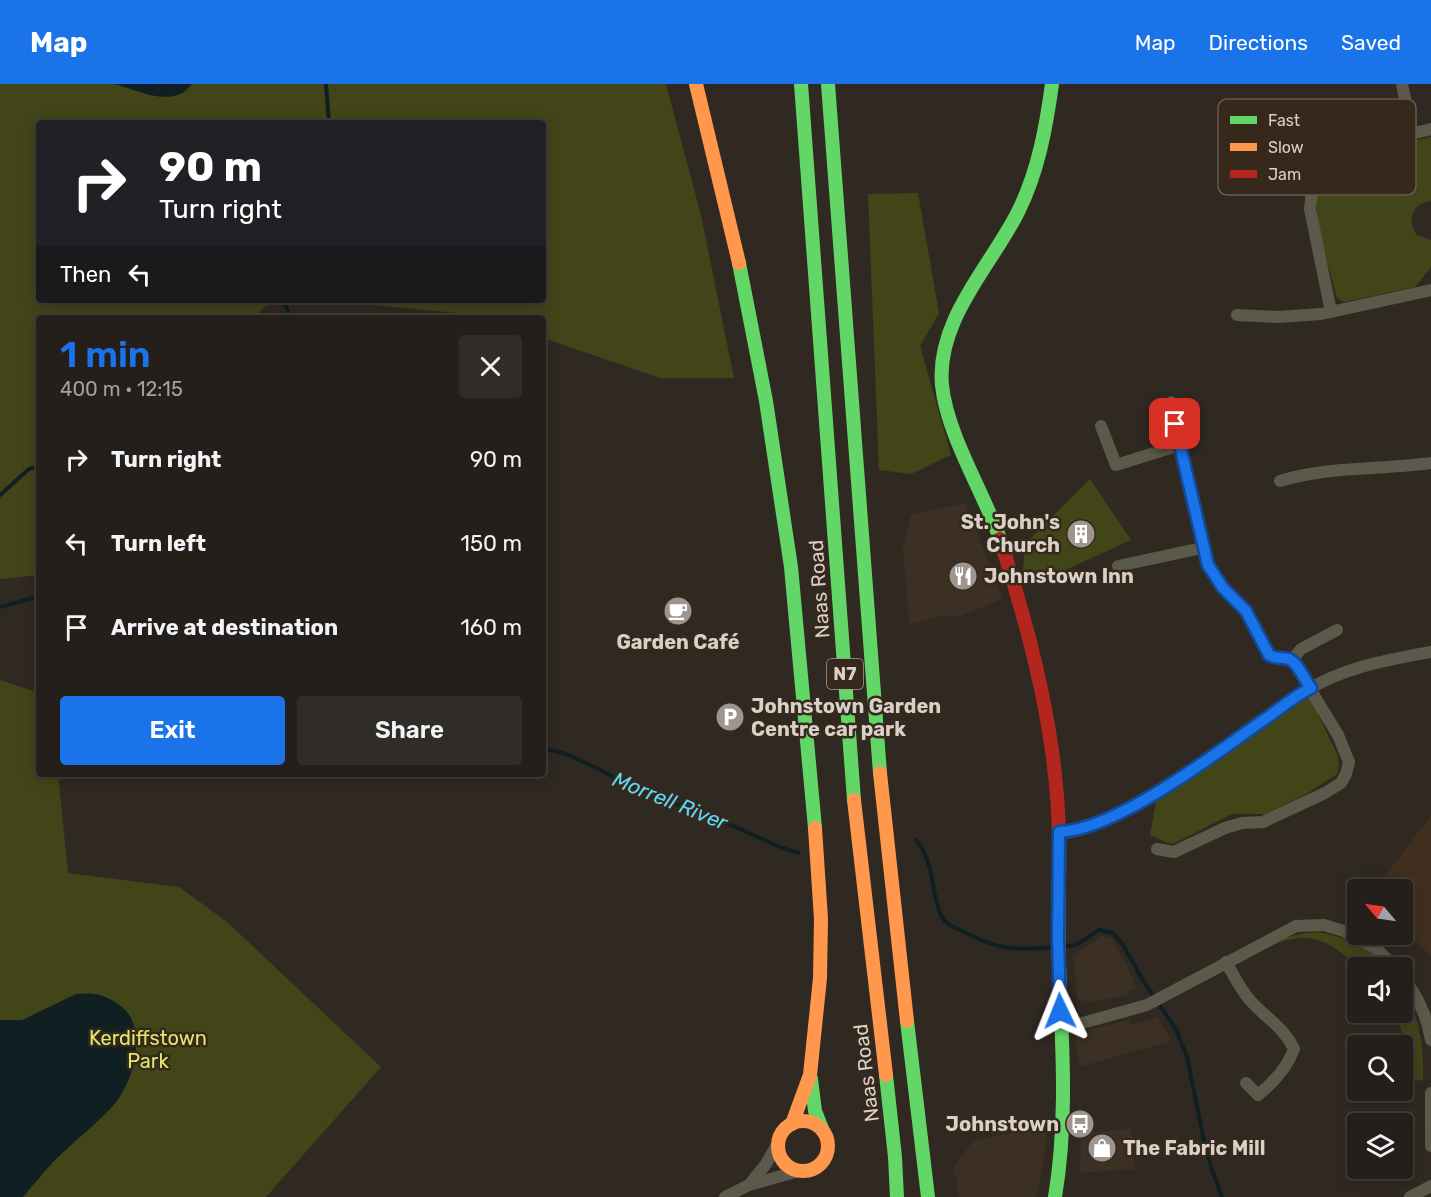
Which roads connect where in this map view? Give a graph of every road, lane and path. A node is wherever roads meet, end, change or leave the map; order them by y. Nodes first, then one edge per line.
1 (696, 84) edge
2 (800, 84) edge
3 (828, 84) edge
4 (834, 84) edge
5 (1052, 84) edge
6 (1402, 84) edge
7 (1405, 99) edge
8 (1431, 129) edge
9 (1416, 132) edge
10 (833, 144) junction
11 (1312, 195) edge
12 (1431, 290) edge
13 (1331, 312) junction
14 (1238, 315) dead end
15 (1171, 402) dead end
16 (1101, 426) dead end
17 (1180, 445) junction
18 (1431, 463) edge
19 (1280, 481) dead end
20 (1202, 548) junction
21 (1118, 566) dead end
22 (1337, 630) dead end
23 (1431, 652) edge
24 (1292, 661) junction
25 (1311, 688) junction
26 (1059, 832) junction
27 (1157, 849) dead end
28 (1385, 957) edge
29 (1226, 962) junction
30 (1413, 990) edge
31 (1061, 1029) junction
32 (1431, 1040) edge
33 (810, 1075) junction
34 (1246, 1083) dead end
35 (1431, 1094) edge
36 (792, 1124) junction
37 (823, 1131) junction
38 (779, 1141) junction
39 (1431, 1146) edge
40 (799, 1171) junction
41 (749, 1185) junction
42 (1431, 1186) edge
43 (725, 1197) edge
44 (897, 1197) edge
45 (927, 1197) edge
46 (1055, 1197) edge
47 (1410, 1197) edge

1 - 33 main road
2 - 44 main road, Naas Road / N7
3 - 10 main road, N7
4 - 10 main road, N7
5 - 26 main road
6 - 7 street
8 - 9 street
10 - 45 main road, N7
11 - 13 street
12 - 13 street
13 - 14 street
15 - 17 street
16 - 17 street
17 - 20 street
18 - 19 street
20 - 21 street
20 - 24 street
22 - 24 street
23 - 25 street
24 - 25 street
25 - 26 street
25 - 27 street
26 - 31 main road
28 - 29 street
29 - 31 street
29 - 34 street
30 - 32 street
31 - 46 main road
33 - 36 main road
33 - 37 main road
35 - 39 street
36 - 37 main road
36 - 38 main road
37 - 40 main road
38 - 40 main road
38 - 41 street
40 - 41 street
41 - 43 street
42 - 47 street

